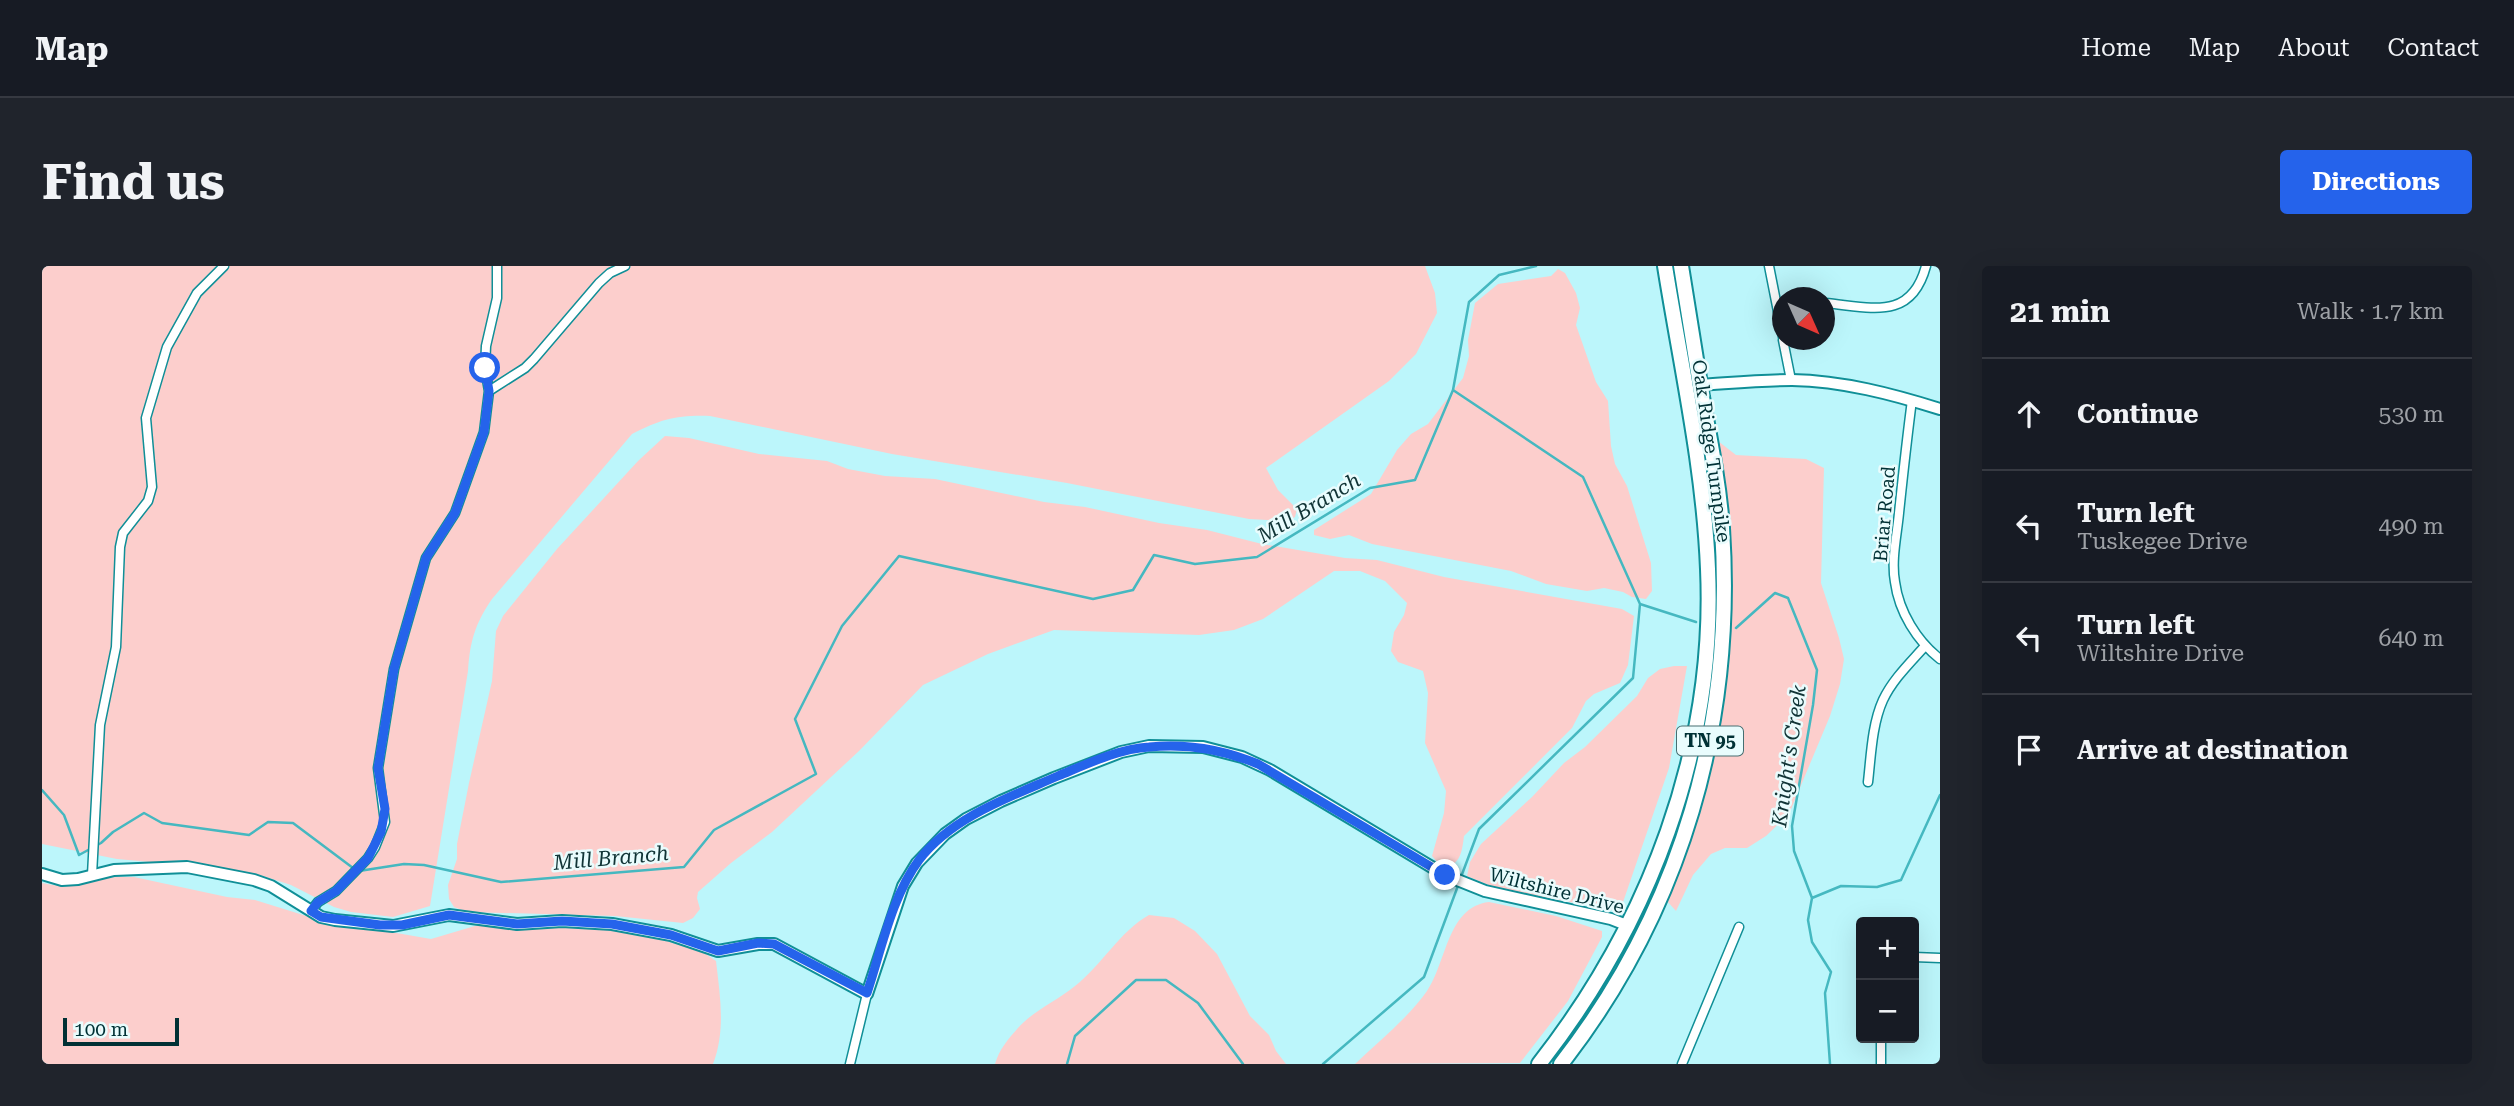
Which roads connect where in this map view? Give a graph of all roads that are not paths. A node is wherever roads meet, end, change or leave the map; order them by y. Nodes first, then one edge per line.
1 (224, 266) edge
2 (497, 266) edge
3 (625, 266) edge
4 (1665, 266) edge
5 (1681, 266) edge
6 (1769, 266) edge
7 (1926, 266) edge
8 (1775, 287) edge
9 (1835, 304) edge
10 (1785, 350) edge
11 (1791, 380) junction
12 (1700, 385) junction
13 (1685, 386) junction
14 (489, 391) junction
15 (1912, 400) junction
16 (1940, 409) edge
17 (1925, 646) junction
18 (1940, 659) edge
19 (1687, 770) junction
20 (1702, 775) junction
21 (1868, 782) dead end
22 (42, 874) edge
23 (92, 875) junction
24 (311, 911) junction
25 (1629, 926) junction
26 (1739, 927) dead end
27 (1644, 933) junction
28 (1919, 957) edge
29 (1940, 958) edge
30 (867, 993) junction
31 (1881, 1043) edge
32 (850, 1064) edge
33 (1539, 1064) edge
34 (1561, 1064) edge
35 (1682, 1064) edge
36 (1881, 1064) edge

1 - 23 street
2 - 14 street
3 - 14 street
4 - 13 highway, Oak Ridge Turnpike / TN 95
5 - 12 highway, Oak Ridge Turnpike / TN 95
6 - 8 street
7 - 9 street
10 - 11 street
11 - 12 street
11 - 15 street
12 - 13 highway
12 - 20 highway, Oak Ridge Turnpike / TN 95
13 - 19 highway, Oak Ridge Turnpike / TN 95
14 - 24 street
15 - 16 street
15 - 17 street, Briar Road
17 - 18 street, Briar Road
17 - 21 street
19 - 20 highway
19 - 25 highway, Oak Ridge Turnpike / TN 95
20 - 27 highway, Oak Ridge Turnpike / TN 95
22 - 23 street
23 - 24 street
24 - 30 street
25 - 27 highway
25 - 30 street, Wiltshire Drive
25 - 33 highway, Oak Ridge Turnpike / TN 95
26 - 35 street
27 - 34 highway, Oak Ridge Turnpike / TN 95
28 - 29 street
30 - 32 street, Wiltshire Drive
31 - 36 street

